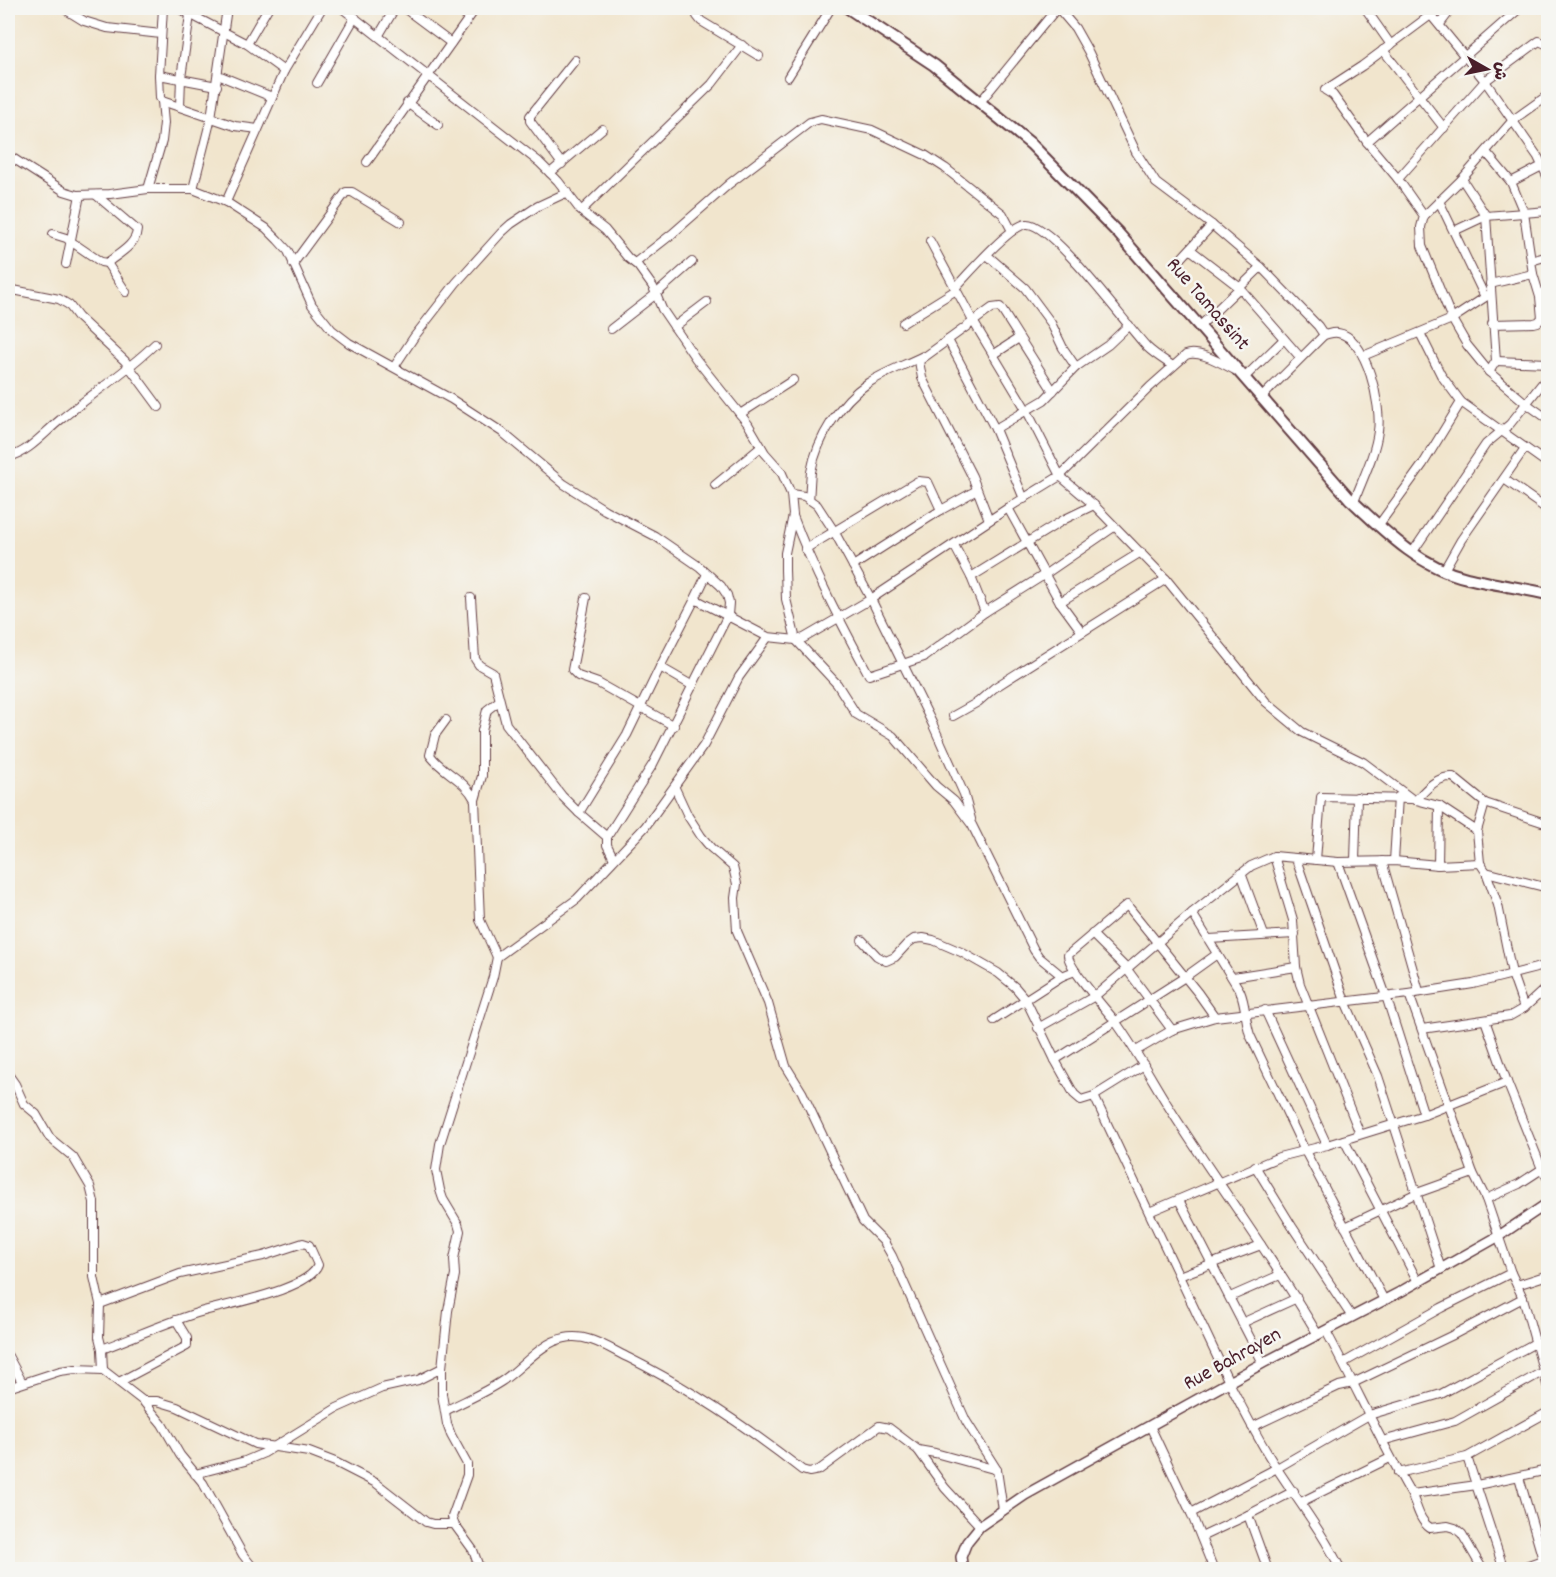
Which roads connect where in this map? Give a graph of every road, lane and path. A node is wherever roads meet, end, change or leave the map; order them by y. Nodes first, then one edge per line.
1 (63, 8) edge
2 (163, 8) edge
3 (178, 8) edge
4 (228, 8) edge
5 (268, 8) edge
6 (322, 8) edge
7 (342, 8) edge
8 (395, 8) edge
9 (404, 8) edge
10 (476, 8) edge
11 (696, 8) edge
12 (831, 8) edge
13 (848, 8) edge
14 (1057, 8) edge
15 (1365, 8) edge
16 (1452, 8) edge
17 (1520, 8) edge
18 (190, 11) edge
19 (1428, 11) edge
20 (355, 17) junction
21 (1440, 24) junction
22 (223, 30) junction
23 (161, 34) junction
24 (379, 35) junction
25 (451, 43) junction
26 (247, 44) junction
27 (742, 45) junction
28 (1548, 45) edge
29 (1387, 47) junction
30 (759, 56) dead end
31 (1464, 56) junction
32 (575, 60) dead end
33 (284, 71) junction
34 (428, 74) junction
35 (159, 75) junction
36 (218, 75) junction
37 (788, 77) dead end
38 (181, 78) junction
39 (1485, 81) junction
40 (317, 83) dead end
41 (217, 86) junction
42 (1548, 94) edge
43 (272, 98) junction
44 (1419, 98) junction
45 (162, 101) junction
46 (981, 101) junction
47 (407, 103) junction
48 (180, 106) junction
49 (211, 118) junction
50 (1513, 120) junction
51 (438, 125) dead end
52 (1444, 128) junction
53 (258, 129) junction
54 (602, 129) dead end
55 (1367, 142) junction
56 (1486, 152) junction
57 (1548, 153) edge
58 (8, 156) edge
59 (1538, 157) junction
60 (367, 162) dead end
61 (562, 164) junction
62 (1542, 166) junction
63 (550, 173) junction
64 (1548, 178) edge
65 (1398, 179) junction
66 (1462, 179) junction
67 (1511, 182) junction
68 (148, 189) junction
69 (193, 189) junction
70 (568, 192) junction
71 (80, 195) junction
72 (96, 195) junction
73 (226, 201) junction
74 (1439, 201) junction
75 (581, 211) junction
76 (1548, 212) edge
77 (1524, 213) junction
78 (1424, 216) junction
79 (1486, 216) junction
80 (401, 222) dead end
81 (1212, 225) junction
82 (1012, 231) junction
83 (1454, 231) junction
84 (53, 234) dead end
85 (70, 241) junction
86 (930, 241) dead end
87 (1191, 250) junction
88 (987, 255) junction
89 (1548, 256) edge
90 (1531, 261) junction
91 (692, 262) dead end
92 (107, 263) junction
93 (635, 263) junction
94 (1177, 263) dead end
95 (66, 264) dead end
96 (292, 264) junction
97 (1261, 267) junction
98 (1533, 274) junction
99 (1490, 284) junction
100 (1239, 287) junction
101 (8, 289) edge
102 (956, 289) junction
103 (126, 292) dead end
104 (656, 294) junction
105 (1544, 295) edge
106 (1487, 296) junction
107 (707, 302) dead end
108 (1452, 319) junction
109 (973, 321) junction
110 (903, 323) dead end
111 (1492, 324) junction
112 (1129, 325) junction
113 (674, 327) junction
114 (1199, 327) junction
115 (611, 329) dead end
116 (1420, 333) junction
117 (1324, 335) junction
118 (1019, 338) junction
119 (948, 339) junction
120 (1284, 339) junction
121 (155, 344) dead end
122 (993, 355) junction
123 (923, 356) junction
124 (1363, 356) junction
125 (1300, 357) junction
126 (1496, 361) junction
127 (1547, 365) edge
128 (1173, 366) junction
129 (394, 367) junction
130 (1076, 367) junction
131 (130, 368) junction
132 (1489, 372) junction
133 (1242, 375) junction
134 (1548, 376) edge
135 (793, 380) dead end
136 (1053, 391) junction
137 (1262, 398) junction
138 (1461, 402) junction
139 (1527, 404) junction
140 (159, 407) dead end
141 (1027, 411) junction
142 (740, 414) junction
143 (1548, 419) edge
144 (995, 429) junction
145 (1502, 429) junction
146 (761, 447) junction
147 (1525, 448) junction
148 (8, 457) edge
149 (1548, 464) edge
150 (1060, 476) junction
151 (1504, 479) junction
152 (715, 485) dead end
153 (977, 490) junction
154 (791, 494) junction
155 (1024, 499) junction
156 (810, 500) junction
157 (1354, 502) junction
158 (1094, 505) junction
159 (1008, 508) junction
160 (941, 510) junction
161 (1548, 510) edge
162 (793, 515) junction
163 (989, 520) junction
164 (1378, 526) junction
165 (1114, 527) junction
166 (834, 531) junction
167 (1027, 543) junction
168 (954, 545) junction
169 (806, 549) junction
170 (1141, 552) junction
171 (1412, 553) junction
172 (853, 567) junction
173 (1444, 570) junction
174 (707, 574) junction
175 (1044, 575) junction
176 (971, 577) junction
177 (1166, 579) junction
178 (1548, 594) edge
179 (471, 598) dead end
180 (586, 598) dead end
181 (695, 599) junction
182 (871, 599) junction
183 (1060, 602) junction
184 (985, 612) junction
185 (728, 615) junction
186 (839, 620) junction
187 (1082, 632) junction
188 (768, 637) junction
189 (796, 640) junction
190 (902, 663) junction
191 (660, 667) junction
192 (693, 687) junction
193 (499, 701) junction
194 (640, 707) junction
195 (953, 716) dead end
196 (446, 720) dead end
197 (674, 726) junction
198 (675, 788) junction
199 (1357, 797) junction
200 (1398, 797) junction
201 (1414, 799) junction
202 (475, 800) junction
203 (1485, 803) junction
204 (1439, 807) junction
205 (579, 813) junction
206 (1548, 824) edge
207 (972, 825) junction
208 (1477, 831) junction
209 (607, 837) junction
210 (1274, 856) junction
211 (614, 859) junction
212 (1296, 859) junction
213 (1316, 860) junction
214 (1355, 861) junction
215 (1383, 861) junction
216 (1394, 861) junction
217 (1338, 862) junction
218 (1480, 863) junction
219 (1438, 865) junction
220 (1486, 872) junction
221 (1241, 873) junction
222 (1548, 888) edge
223 (1192, 913) junction
224 (1092, 934) junction
225 (1295, 934) junction
226 (1264, 935) junction
227 (1209, 939) junction
228 (862, 940) dead end
229 (1156, 944) junction
230 (1217, 954) junction
231 (496, 957) junction
232 (1548, 965) edge
233 (1296, 967) junction
234 (1126, 968) junction
235 (1075, 971) junction
236 (1512, 974) junction
237 (1062, 975) junction
238 (1185, 977) junction
239 (1233, 977) junction
240 (1548, 986) edge
241 (1419, 991) junction
242 (1408, 994) junction
243 (1095, 996) junction
244 (1386, 996) junction
245 (1148, 999) junction
246 (1026, 1000) junction
247 (1345, 1001) junction
248 (1308, 1005) junction
249 (1524, 1008) junction
250 (1265, 1010) junction
251 (1245, 1013) junction
252 (1215, 1017) junction
253 (994, 1020) dead end
254 (1485, 1020) junction
255 (1115, 1021) junction
256 (1038, 1028) junction
257 (1422, 1029) junction
258 (1172, 1030) junction
259 (1136, 1052) junction
260 (1055, 1060) junction
261 (1144, 1065) junction
262 (8, 1074) edge
263 (1507, 1082) junction
264 (1095, 1096) junction
265 (1448, 1105) junction
266 (1424, 1115) junction
267 (1394, 1124) junction
268 (1360, 1134) junction
269 (1344, 1140) junction
270 (1327, 1145) junction
271 (1305, 1151) junction
272 (1255, 1166) junction
273 (1542, 1169) junction
274 (1473, 1173) junction
275 (1548, 1179) edge
276 (1219, 1183) junction
277 (1417, 1193) junction
278 (1486, 1199) junction
279 (1179, 1200) junction
280 (1548, 1203) edge
281 (1379, 1209) junction
282 (1149, 1212) junction
283 (1345, 1227) junction
284 (1499, 1236) junction
285 (1261, 1245) junction
286 (1214, 1264) junction
287 (1441, 1269) junction
288 (1511, 1273) junction
289 (1280, 1275) junction
290 (1548, 1275) edge
291 (1179, 1276) junction
292 (1418, 1282) junction
293 (1517, 1285) junction
294 (1230, 1297) junction
295 (1297, 1298) junction
296 (1523, 1298) junction
297 (1384, 1300) junction
298 (100, 1304) junction
299 (1352, 1317) junction
300 (176, 1320) junction
301 (1242, 1323) junction
302 (1322, 1333) junction
303 (1537, 1342) junction
304 (102, 1349) junction
305 (8, 1356) edge
306 (1263, 1363) junction
307 (1343, 1363) junction
308 (441, 1368) junction
309 (103, 1370) junction
310 (1544, 1371) junction
311 (22, 1382) junction
312 (118, 1382) junction
313 (1229, 1382) junction
314 (1353, 1383) junction
315 (8, 1388) edge
316 (1548, 1388) edge
317 (143, 1401) junction
318 (445, 1411) junction
319 (1548, 1412) edge
320 (1369, 1415) junction
321 (1150, 1426) junction
322 (1252, 1427) junction
323 (1382, 1442) junction
324 (276, 1447) junction
325 (918, 1450) junction
326 (1467, 1457) junction
327 (1390, 1458) junction
328 (1277, 1468) junction
329 (997, 1470) junction
330 (1548, 1470) edge
331 (1398, 1473) junction
332 (195, 1474) junction
333 (1519, 1477) junction
334 (1477, 1485) junction
335 (1294, 1491) junction
336 (1412, 1494) junction
337 (1301, 1502) junction
338 (1003, 1510) junction
339 (1191, 1513) junction
340 (1248, 1515) junction
341 (454, 1524) junction
342 (980, 1526) junction
343 (1201, 1537) junction
344 (1546, 1559) edge
345 (255, 1569) edge
346 (480, 1569) edge
347 (963, 1569) edge
348 (1215, 1569) edge
349 (1268, 1569) edge
350 (1341, 1569) edge
351 (1483, 1569) edge
352 (1504, 1569) edge
353 (1514, 1569) edge
354 (1546, 1569) edge

1 - 23 street
2 - 23 street
3 - 18 street
4 - 22 street
5 - 26 street
6 - 33 street
7 - 20 street
8 - 24 street
9 - 25 street
10 - 25 street
11 - 27 street
12 - 37 street
13 - 46 main road, Rue Tamassint
14 - 46 street
14 - 81 street
15 - 29 street
16 - 21 street
17 - 31 street
18 - 22 street
18 - 38 street
19 - 21 street
19 - 29 street
20 - 24 street
20 - 40 street
21 - 31 street
22 - 26 street
22 - 36 street
23 - 35 street
24 - 34 street
25 - 34 street
26 - 33 street
27 - 30 street
27 - 75 street
28 - 39 street
29 - 44 street
29 - 55 street
31 - 39 street
31 - 44 street
32 - 61 street
33 - 43 street
34 - 47 street
34 - 63 street
35 - 38 street
35 - 45 street
36 - 41 street
36 - 43 street
38 - 41 street
38 - 48 street
39 - 50 street
39 - 52 street
41 - 49 street
42 - 50 street
43 - 53 street
44 - 52 street
44 - 55 street
45 - 48 street
45 - 68 street
46 - 114 main road, Rue Tamassint
47 - 51 street
47 - 60 street
48 - 49 street
49 - 53 street
49 - 69 street
50 - 56 street
50 - 59 street
52 - 65 street
53 - 73 street
54 - 61 street
55 - 65 street
56 - 66 street
56 - 67 street
57 - 59 street
58 - 71 street
59 - 62 street
61 - 63 street
62 - 64 street
62 - 67 street
63 - 70 street
65 - 78 street
66 - 74 street
66 - 79 street
67 - 77 street
68 - 69 street
68 - 72 street
69 - 73 street
70 - 75 street
70 - 129 street
71 - 72 street
71 - 85 street
72 - 92 street
73 - 96 street
74 - 78 street
74 - 83 street
75 - 93 street
76 - 77 street
77 - 79 street
77 - 90 street
78 - 108 street
79 - 83 street
79 - 99 street
80 - 96 street
81 - 87 street
81 - 97 street
82 - 88 street
82 - 93 street
82 - 112 street
83 - 106 street
84 - 85 street
85 - 92 street
85 - 95 street
86 - 102 street
87 - 94 street
87 - 100 street
88 - 102 street
88 - 130 street
89 - 90 street
90 - 98 street
91 - 104 street
92 - 103 street
93 - 104 street
96 - 129 street
97 - 100 street
97 - 117 street
98 - 99 street
98 - 105 street
99 - 106 street
100 - 114 street
100 - 120 street
101 - 131 street
102 - 109 street
102 - 110 street
104 - 113 street
104 - 115 street
105 - 111 street
106 - 108 street
106 - 111 street
107 - 113 street
108 - 116 street
108 - 132 street
109 - 118 street
109 - 119 street
109 - 122 street
111 - 126 street
112 - 128 street
112 - 130 street
113 - 142 street
114 - 133 main road, Rue Tamassint
116 - 124 street
116 - 138 street
117 - 124 street
117 - 125 street
118 - 122 street
118 - 136 street
119 - 123 street
119 - 144 street
120 - 125 street
120 - 133 street
121 - 131 street
122 - 141 street
123 - 153 street
123 - 156 street
124 - 157 street
125 - 137 street
126 - 127 street
126 - 132 street
128 - 133 street
128 - 150 street
129 - 174 street
130 - 136 street
131 - 140 street
131 - 148 street
132 - 139 street
133 - 137 main road, Rue Tamassint
134 - 139 street
135 - 142 street
136 - 141 street
137 - 157 main road, Rue Tamassint
138 - 145 street
138 - 164 street
139 - 143 street
139 - 145 street
141 - 144 street
141 - 150 street
142 - 146 street
144 - 155 street
145 - 147 street
145 - 171 street
146 - 152 street
146 - 154 street
147 - 149 street
147 - 151 street
150 - 155 street
150 - 158 street
151 - 161 street
151 - 173 street
153 - 160 street
153 - 163 street
154 - 156 street
154 - 162 street
155 - 159 street
156 - 166 street
157 - 164 main road, Rue Tamassint
158 - 165 street
158 - 167 street
159 - 163 street
159 - 167 street
160 - 166 street
160 - 172 street
162 - 169 street
162 - 189 street
163 - 168 street
164 - 171 main road, Rue Tamassint
165 - 170 street
165 - 175 street
166 - 169 street
166 - 172 street
167 - 175 street
167 - 176 street
168 - 176 street
168 - 182 street
169 - 186 street
170 - 177 street
170 - 183 street
171 - 173 main road, Rue Tamassint
172 - 182 street
173 - 178 main road, Rue Tamassint
174 - 181 street
174 - 185 street
175 - 183 street
175 - 184 street
176 - 184 street
177 - 187 street
177 - 201 street
179 - 193 street
180 - 194 street
181 - 185 street
181 - 191 street
182 - 186 street
182 - 190 street
183 - 187 street
184 - 190 street
185 - 188 street
185 - 192 street
186 - 189 street
186 - 190 street
187 - 195 street
188 - 189 street
188 - 198 street
189 - 207 street
190 - 207 street
191 - 192 street
191 - 194 street
192 - 197 street
193 - 202 street
193 - 205 street
194 - 197 street
194 - 205 street
196 - 202 street
197 - 209 street
198 - 211 street
198 - 329 street
199 - 200 street
199 - 213 street
199 - 214 street
200 - 201 street
200 - 216 street
201 - 203 street
201 - 204 street
202 - 231 street
203 - 206 street
203 - 208 street
204 - 208 street
204 - 219 street
205 - 209 street
207 - 237 street
208 - 218 street
209 - 211 street
210 - 212 street
210 - 221 street
210 - 225 street
211 - 231 street
212 - 213 street
212 - 247 street
213 - 217 street
214 - 215 street
214 - 217 street
215 - 216 street
215 - 241 street
216 - 219 street
217 - 244 street
218 - 219 street
218 - 220 street
220 - 222 street
220 - 236 street
221 - 223 street
221 - 226 street
223 - 227 street
223 - 229 street
224 - 229 street
224 - 234 street
224 - 235 street
225 - 226 street
225 - 233 street
226 - 227 street
227 - 230 street
228 - 246 street
229 - 234 street
229 - 238 street
230 - 238 street
230 - 239 street
231 - 308 street
232 - 236 street
233 - 239 street
233 - 248 street
234 - 243 street
234 - 245 street
235 - 237 street
235 - 243 street
236 - 241 street
236 - 249 street
237 - 246 street
238 - 245 street
238 - 252 street
239 - 251 street
240 - 249 street
241 - 242 street
242 - 244 street
242 - 257 street
243 - 255 street
243 - 256 street
244 - 247 street
244 - 266 street
245 - 255 street
245 - 258 street
246 - 253 street
246 - 256 street
247 - 248 street
247 - 267 street
248 - 250 street
248 - 268 street
249 - 254 street
250 - 251 street
250 - 270 street
251 - 252 street
251 - 271 street
252 - 258 street
254 - 257 street
254 - 263 street
255 - 259 street
255 - 260 street
256 - 260 street
257 - 265 street
258 - 259 street
259 - 261 street
260 - 264 street
261 - 264 street
261 - 276 street
262 - 298 street
263 - 265 street
263 - 273 street
264 - 282 street
265 - 266 street
265 - 274 street
266 - 267 street
267 - 268 street
267 - 277 street
268 - 269 street
269 - 270 street
269 - 281 street
270 - 271 street
271 - 272 street
271 - 283 street
272 - 276 street
272 - 299 street
273 - 275 street
273 - 278 street
274 - 277 street
274 - 278 street
276 - 279 street
276 - 285 street
277 - 281 street
277 - 287 street
278 - 284 street
279 - 282 street
279 - 286 street
280 - 284 street, Rue Bahrayen
281 - 283 street
281 - 292 street
282 - 291 street
283 - 297 street
284 - 287 street, Rue Bahrayen
284 - 288 street
285 - 286 street
285 - 289 street
286 - 291 street
286 - 294 street
287 - 292 street, Rue Bahrayen
288 - 293 street
288 - 307 street
289 - 294 street
289 - 295 street
290 - 293 street
291 - 313 street
292 - 297 street, Rue Bahrayen
293 - 296 street
294 - 301 street
295 - 301 street
295 - 302 street
296 - 303 street
296 - 314 street
297 - 299 street, Rue Bahrayen
298 - 300 street
298 - 304 street
299 - 302 street, Rue Bahrayen
300 - 304 street
300 - 312 street
301 - 306 street
302 - 306 street, Rue Bahrayen
302 - 307 street
303 - 310 street
303 - 320 street
304 - 309 street
305 - 311 street
306 - 313 street, Rue Bahrayen
307 - 314 street
308 - 318 street
308 - 324 street
309 - 311 street
309 - 312 street
310 - 316 street
310 - 323 street
311 - 315 street
312 - 317 street
313 - 321 street, Rue Bahrayen
313 - 322 street
314 - 320 street
314 - 322 street
317 - 324 street
317 - 332 street
318 - 325 street
318 - 341 street
319 - 326 street
320 - 323 street
320 - 328 street
321 - 338 street, Rue Bahrayen
321 - 339 street
322 - 328 street
323 - 327 street
324 - 332 street
324 - 341 street
325 - 329 street
325 - 342 street
326 - 331 street
326 - 334 street
327 - 331 street
327 - 337 street
328 - 335 street
328 - 339 street
329 - 338 street
330 - 333 street
331 - 336 street
332 - 345 street
333 - 334 street
333 - 344 street
334 - 336 street
334 - 352 street
335 - 337 street
335 - 340 street
336 - 351 street
337 - 350 street
338 - 342 street, Rue Bahrayen
339 - 343 street
340 - 343 street
340 - 349 street
341 - 346 street
342 - 347 street, Rue Bahrayen
343 - 348 street
344 - 353 street
344 - 354 street

